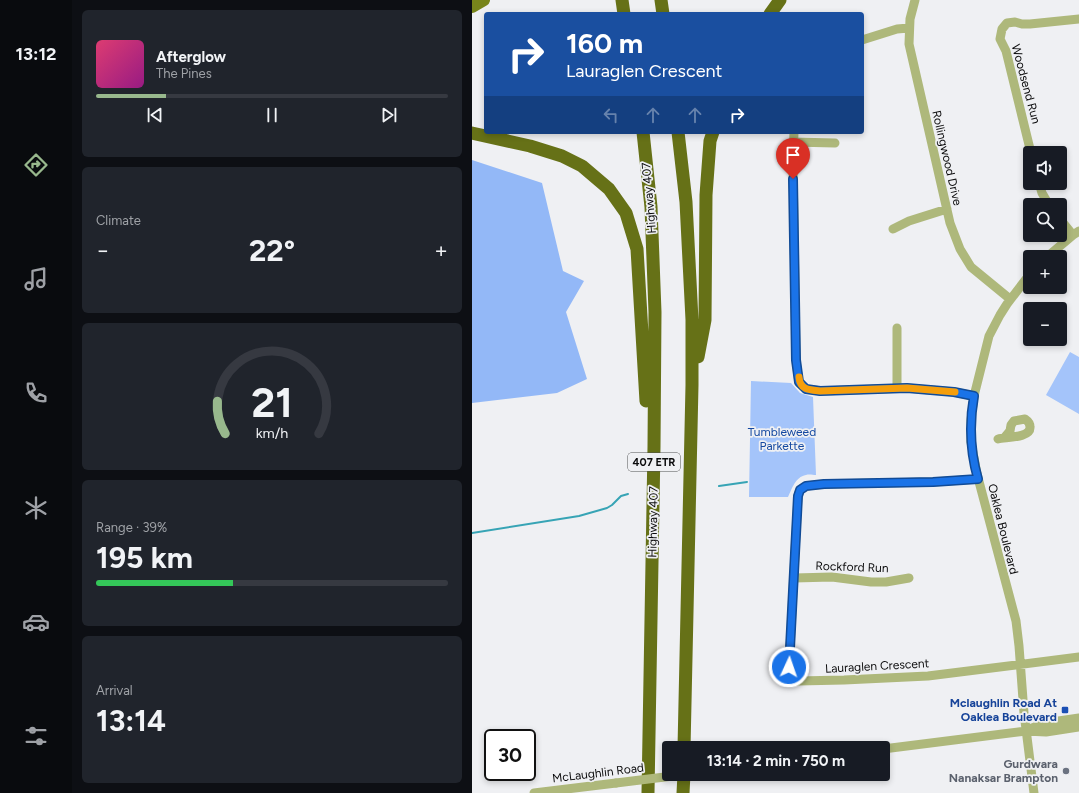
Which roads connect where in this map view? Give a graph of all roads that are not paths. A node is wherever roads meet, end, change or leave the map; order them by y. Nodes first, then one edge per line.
1 (484, 0) edge
2 (622, 0) edge
3 (661, 0) edge
4 (780, 0) edge
5 (914, 0) edge
6 (472, 7) edge
7 (624, 12) edge
8 (663, 12) edge
9 (771, 12) edge
10 (1079, 19) edge
11 (909, 28) junction
12 (864, 39) edge
13 (472, 133) edge
14 (643, 134) edge
15 (678, 134) edge
16 (712, 134) edge
17 (794, 134) edge
18 (793, 142) junction
19 (835, 143) dead end
20 (1030, 146) edge
21 (947, 209) junction
22 (1067, 225) edge
23 (893, 229) dead end
24 (1076, 233) edge
25 (1055, 250) edge
26 (1023, 283) edge
27 (1010, 299) junction
28 (897, 328) dead end
29 (692, 385) junction
30 (897, 388) junction
31 (974, 396) junction
32 (654, 447) junction
33 (978, 479) junction
34 (794, 578) junction
35 (909, 578) dead end
36 (1079, 657) edge
37 (1019, 664) junction
38 (1079, 718) edge
39 (1079, 728) edge
40 (1026, 731) junction
41 (684, 741) edge
42 (890, 748) edge
43 (662, 777) edge
44 (684, 781) edge
45 (534, 793) edge
46 (648, 793) edge
47 (683, 793) edge
48 (1034, 793) edge

1 - 6 main road
2 - 7 highway
3 - 8 highway
4 - 9 highway
5 - 11 street, Rollingwood Drive
10 - 20 street, Woodsend Run
11 - 12 street
11 - 21 street, Rollingwood Drive
13 - 32 highway
14 - 32 highway, Highway 407 / 407 ETR
15 - 29 highway, 407 ETR
16 - 29 highway
17 - 18 street
18 - 19 street
18 - 30 street
21 - 23 street
21 - 27 street, Rollingwood Drive
22 - 24 street
24 - 25 street
26 - 27 street, Oaklea Boulevard
27 - 31 street, Oaklea Boulevard
28 - 30 street
29 - 41 highway, 407 ETR
30 - 31 street
31 - 33 street, Oaklea Boulevard
32 - 46 highway, Highway 407 / 407 ETR
33 - 34 street, Lauraglen Crescent
33 - 37 street, Oaklea Boulevard
34 - 35 street, Rockford Run
34 - 37 street, Lauraglen Crescent
36 - 37 street, Lauraglen Crescent
37 - 40 street, Oaklea Boulevard
38 - 40 street
39 - 40 street
40 - 42 street
40 - 48 street, Oaklea Boulevard
43 - 45 street, McLaughlin Road, bridge
44 - 47 highway

